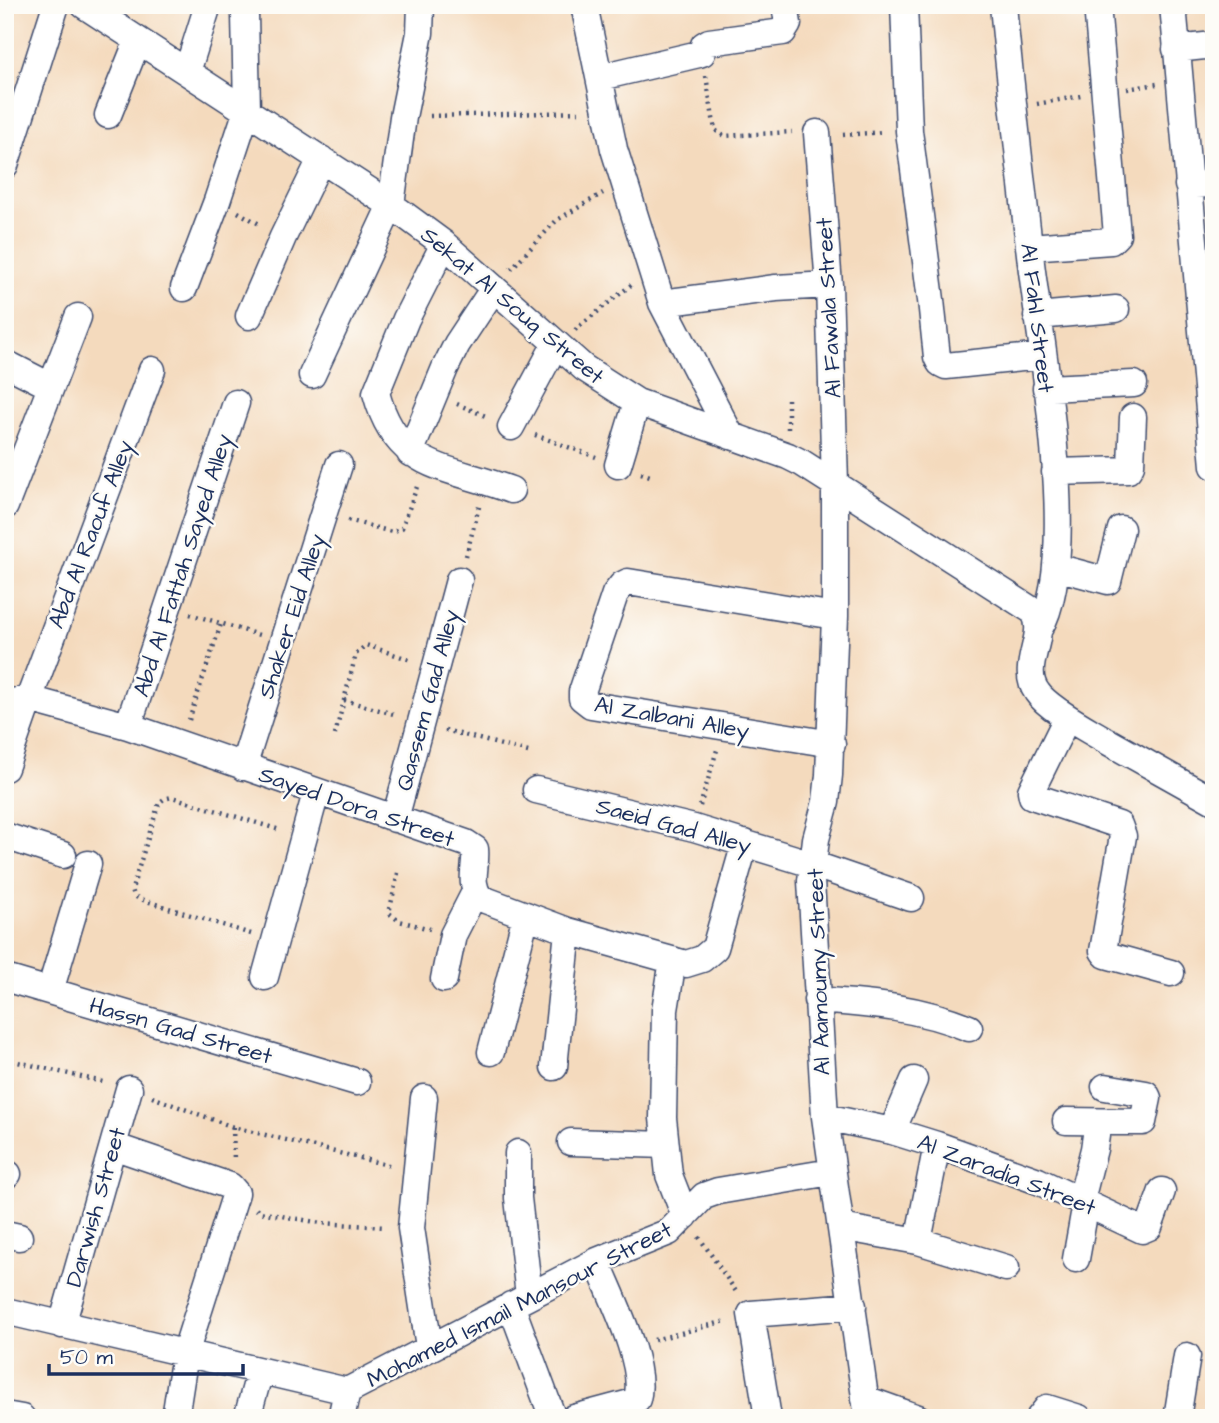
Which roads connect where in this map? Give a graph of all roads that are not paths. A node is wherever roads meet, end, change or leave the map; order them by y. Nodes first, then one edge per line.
1 (56, 5) edge
2 (84, 5) edge
3 (208, 5) edge
4 (247, 5) edge
5 (421, 5) edge
6 (584, 5) edge
7 (785, 5) edge
8 (904, 5) edge
9 (1003, 5) edge
10 (1097, 5) edge
11 (1173, 5) edge
12 (138, 40) junction
13 (1214, 45) edge
14 (1176, 49) junction
15 (187, 72) junction
16 (601, 77) junction
17 (247, 110) junction
18 (108, 115) dead end
19 (817, 133) road end
20 (6, 158) edge
21 (321, 159) junction
22 (1201, 184) edge
23 (391, 205) junction
24 (444, 244) junction
25 (1029, 247) junction
26 (829, 285) junction
27 (184, 288) dead end
28 (494, 288) junction
29 (662, 303) junction
30 (1116, 309) dead end
31 (249, 316) dead end
32 (1037, 316) junction
33 (78, 317) dead end
34 (555, 345) junction
35 (1042, 356) junction
36 (1209, 358) edge
37 (5, 363) edge
38 (152, 370) dead end
39 (312, 375) dead end
40 (1134, 384) dead end
41 (50, 386) junction
42 (1046, 387) junction
43 (637, 402) junction
44 (236, 403) dead end
45 (1133, 417) dead end
46 (511, 427) road end
47 (731, 436) junction
48 (17, 442) edge
49 (1213, 453) edge
50 (418, 457) junction
51 (339, 465) dead end
52 (618, 465) road end
53 (1055, 472) junction
54 (835, 483) junction
55 (498, 486) road end
56 (7, 498) edge
57 (1121, 528) dead end
58 (1056, 567) junction
59 (459, 580) road end
60 (835, 615) junction
61 (1040, 629) junction
62 (17, 701) edge
63 (1067, 718) junction
64 (128, 726) junction
65 (831, 744) junction
66 (243, 767) junction
67 (5, 768) edge
68 (536, 790) dead end
69 (316, 793) junction
70 (1214, 802) edge
71 (395, 819) junction
72 (5, 836) edge
73 (745, 843) junction
74 (63, 855) dead end
75 (88, 864) dead end
76 (812, 864) junction
77 (475, 892) junction
78 (911, 898) dead end
79 (526, 915) junction
80 (568, 931) junction
81 (673, 960) junction
82 (1171, 973) dead end
83 (265, 977) dead end
84 (5, 978) edge
85 (444, 979) dead end
86 (50, 991) junction
87 (817, 1000) junction
88 (969, 1028) dead end
89 (491, 1052) dead end
90 (554, 1067) dead end
91 (914, 1080) dead end
92 (357, 1082) dead end
93 (1105, 1087) dead end
94 (129, 1089) road end
95 (424, 1098) dead end
96 (825, 1117) junction
97 (1066, 1121) dead end
98 (1098, 1122) junction
99 (892, 1131) junction
100 (571, 1142) dead end
101 (666, 1145) junction
102 (937, 1145) junction
103 (113, 1146) junction
104 (518, 1153) dead end
105 (831, 1172) junction
106 (1162, 1191) dead end
107 (1083, 1201) junction
108 (685, 1216) junction
109 (841, 1227) junction
110 (918, 1241) junction
111 (1076, 1259) dead end
112 (597, 1261) junction
113 (1006, 1268) dead end
114 (520, 1300) junction
115 (853, 1306) junction
116 (5, 1311) edge
117 (62, 1325) junction
118 (429, 1347) junction
119 (185, 1354) junction
120 (1187, 1356) dead end
121 (260, 1371) junction
122 (348, 1391) junction
123 (866, 1408) edge
124 (5, 1415) edge
125 (22, 1418) edge
126 (175, 1418) edge
127 (247, 1418) edge
128 (341, 1418) edge
129 (553, 1418) edge
130 (574, 1418) edge
131 (768, 1418) edge
132 (918, 1418) edge
133 (1039, 1418) edge
134 (1079, 1418) edge
135 (1177, 1418) edge

1 - 20 street
2 - 12 street, Sekat Al Souq Street
3 - 15 street
4 - 17 street
5 - 23 street
6 - 16 street
7 - 16 street
8 - 35 street
9 - 25 street, Al Fahl Street
10 - 25 street
11 - 14 street
12 - 15 street, Sekat Al Souq Street
12 - 18 street
13 - 14 street
14 - 22 street
15 - 17 street, Sekat Al Souq Street
16 - 29 street
17 - 21 street, Sekat Al Souq Street
17 - 27 street
19 - 26 street, Al Fawala Street
21 - 23 street, Sekat Al Souq Street
21 - 31 street
22 - 36 street
23 - 24 street, Sekat Al Souq Street
23 - 39 street
24 - 28 street, Sekat Al Souq Street
24 - 50 street
25 - 32 street, Al Fahl Street
26 - 29 street
26 - 54 street, Al Fawala Street
28 - 34 street, Sekat Al Souq Street
28 - 50 street
29 - 47 street
30 - 32 street
32 - 35 street, Al Fahl Street
33 - 41 street
34 - 43 street, Sekat Al Souq Street
34 - 46 street
35 - 42 street, Al Fahl Street
36 - 49 street
37 - 41 street
38 - 62 street, Abd Al Raouf Alley
40 - 42 street
41 - 48 street
42 - 53 street, Al Fahl Street
43 - 47 street, Sekat Al Souq Street
43 - 52 street
44 - 64 street, Abd Al Fattah Sayed Alley
45 - 53 street
47 - 54 street, Sekat Al Souq Street
48 - 56 street
50 - 55 street
51 - 66 street, Shaker Eid Alley
53 - 58 street, Al Fahl Street
54 - 60 street, Al Aamoumy Street
54 - 61 street, Sekat Al Souq Street
57 - 58 street
58 - 61 street, Al Fahl Street
59 - 71 street, Qassem Gad Alley
60 - 65 street, Al Aamoumy Street
60 - 65 street, Al Zalbani Alley
61 - 63 street
62 - 64 street, Sayed Dora Street
62 - 67 street, Abd Al Raouf Alley
63 - 70 street
63 - 82 street
64 - 66 street, Sayed Dora Street
65 - 76 street, Al Aamoumy Street
66 - 69 street, Sayed Dora Street
68 - 73 street, Saeid Gad Alley
69 - 71 street, Sayed Dora Street
69 - 83 street
71 - 77 street, Sayed Dora Street
72 - 74 street
73 - 76 street, Saeid Gad Alley
73 - 81 street
75 - 86 street
76 - 78 street, Saeid Gad Alley
76 - 87 street, Al Aamoumy Street
77 - 79 street
77 - 85 street
79 - 80 street
79 - 89 street
80 - 81 street
80 - 90 street
81 - 101 street
84 - 86 street, Hassn Gad Street
86 - 92 street, Hassn Gad Street
87 - 88 street
87 - 96 street, Al Aamoumy Street
91 - 99 street
93 - 98 street
94 - 103 street, Darwish Street
95 - 118 street
96 - 99 street, Al Zaradia Street
96 - 105 street, Al Aamoumy Street
97 - 98 street
98 - 107 street
99 - 102 street, Al Zaradia Street
100 - 101 street
101 - 108 street
102 - 107 street, Al Zaradia Street
102 - 110 street
103 - 117 street, Darwish Street
103 - 119 street
104 - 114 street
105 - 108 street, Mohamed Ismail Mansour Street
105 - 109 street, Al Aamoumy Street
106 - 107 street, Al Zaradia Street
107 - 111 street
108 - 112 street, Mohamed Ismail Mansour Street
109 - 110 street
109 - 115 street, Al Aamoumy Street
110 - 113 street
112 - 114 street, Mohamed Ismail Mansour Street
112 - 130 street
114 - 118 street, Mohamed Ismail Mansour Street
114 - 129 street
115 - 123 street, Al Aamoumy Street
115 - 131 street
116 - 117 street
117 - 119 street
118 - 122 street, Mohamed Ismail Mansour Street
119 - 121 street
119 - 126 street
120 - 135 street
121 - 122 street
121 - 127 street
122 - 128 street, Mohamed Ismail Mansour Street
123 - 132 street
124 - 125 street
133 - 134 street

